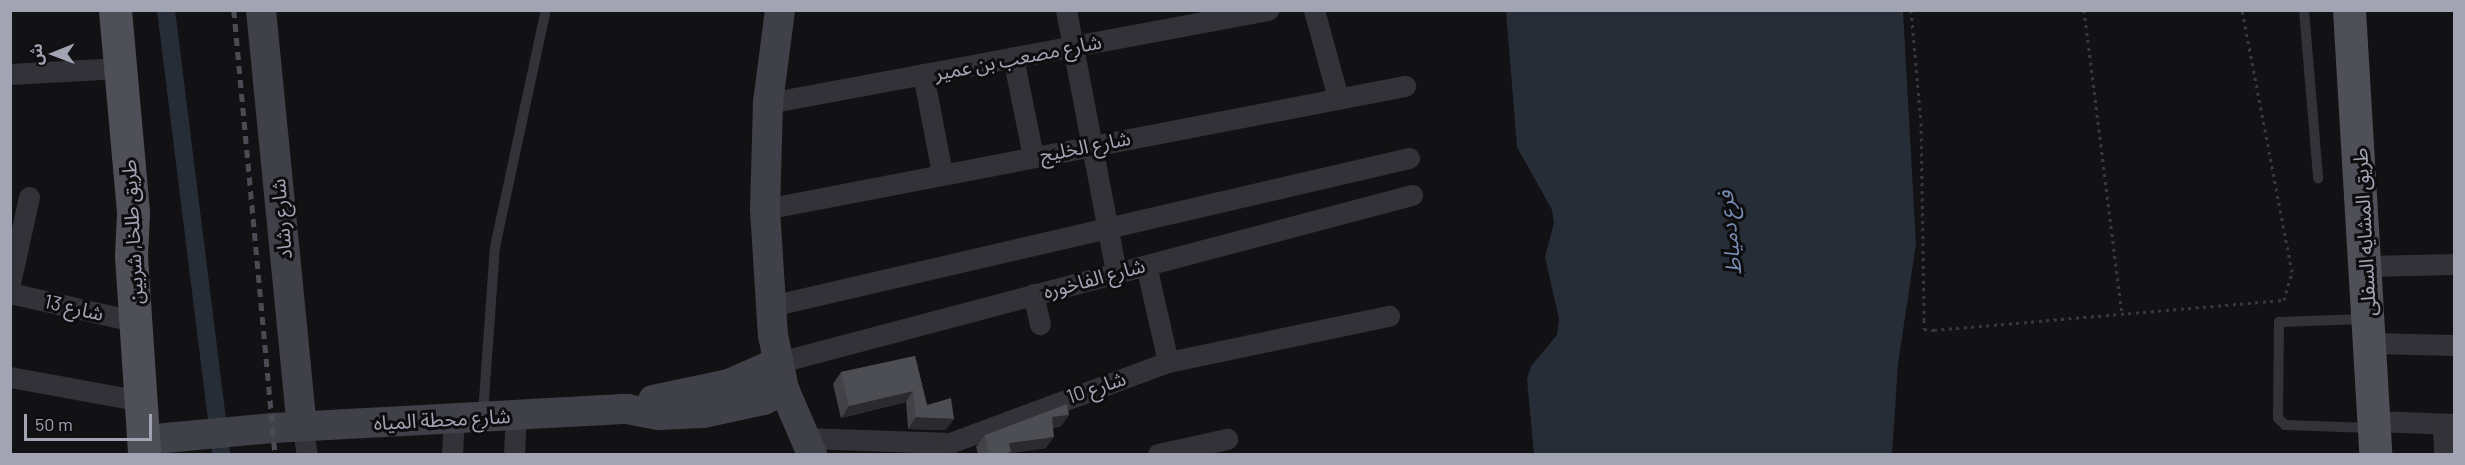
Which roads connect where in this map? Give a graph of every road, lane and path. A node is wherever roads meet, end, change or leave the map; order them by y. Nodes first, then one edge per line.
1 (115, 10) edge
2 (261, 10) edge
3 (546, 10) edge
4 (1066, 10) edge
5 (1268, 10) edge
6 (1314, 10) edge
7 (1911, 10) edge
8 (2085, 10) edge
9 (2242, 10) edge
10 (2304, 10) edge
11 (2349, 10) edge
12 (782, 11) edge
13 (1072, 46) junction
14 (1013, 57) junction
15 (120, 68) junction
16 (10, 74) edge
17 (923, 74) junction
18 (1405, 86) dead end
19 (1338, 98) junction
20 (768, 103) junction
21 (1092, 145) junction
22 (1033, 156) junction
23 (1409, 158) dead end
24 (942, 173) junction
25 (2318, 178) dead end
26 (1412, 195) dead end
27 (29, 197) dead end
28 (765, 209) junction
29 (133, 213) junction
30 (1107, 227) junction
31 (16, 231) edge
32 (2454, 264) edge
33 (1146, 265) junction
34 (2366, 266) junction
35 (1116, 273) junction
36 (10, 283) edge
37 (10, 293) edge
38 (1033, 294) junction
39 (771, 306) junction
40 (2122, 313) junction
41 (1389, 316) dead end
42 (138, 322) junction
43 (1040, 324) dead end
44 (2369, 331) junction
45 (2454, 345) edge
46 (1168, 362) junction
47 (780, 376) junction
48 (10, 377) edge
49 (142, 402) junction
50 (516, 415) junction
51 (468, 418) junction
52 (2449, 424) edge
53 (2374, 434) edge
54 (1227, 438) dead end
55 (304, 440) edge
56 (165, 446) edge
57 (809, 446) edge
58 (452, 454) edge
59 (514, 454) edge
60 (1158, 454) edge
61 (2444, 454) edge

1 - 15 main road, طريق طلخا, شربين
2 - 55 main road, شارع رشاد
3 - 51 lane
4 - 13 street
5 - 13 street, شارع مصعب بن عمير
6 - 19 street
7 - 40 path
8 - 40 path
9 - 40 path
10 - 25 lane
11 - 34 main road, طريق المشايه السفلى
12 - 20 main road
13 - 14 street, شارع مصعب بن عمير
13 - 21 street
14 - 17 street, شارع مصعب بن عمير
14 - 22 street
15 - 16 street
15 - 29 main road, طريق طلخا, شربين
17 - 20 street, شارع مصعب بن عمير
17 - 24 street
18 - 19 street, شارع الخليج
19 - 21 street, شارع الخليج
20 - 28 main road
21 - 22 street, شارع الخليج
21 - 30 street
22 - 24 street, شارع الخليج
23 - 30 street
24 - 28 street, شارع الخليج
26 - 33 street, شارع الفاخوره
27 - 31 street
28 - 39 main road
29 - 42 main road, طريق طلخا, شربين
29 - 56 main road
30 - 35 street
30 - 39 street
31 - 36 street
32 - 34 street
33 - 35 street, شارع الفاخوره
33 - 46 street
34 - 44 main road, طريق المشايه السفلى
35 - 38 street, شارع الفاخوره
37 - 42 street, شارع 13
38 - 43 street
38 - 47 street, شارع الفاخوره
39 - 47 main road
41 - 46 street, شارع 10
42 - 49 main road, طريق طلخا, شربين
44 - 45 street
44 - 53 main road, طريق المشايه السفلى
44 - 53 lane
46 - 57 street, شارع 10
47 - 50 main road, شارع محطة المياه
47 - 57 main road
48 - 49 street
49 - 56 main road, طريق طلخا, شربين
50 - 51 main road, شارع محطة المياه
50 - 59 street
51 - 55 main road, شارع محطة المياه
51 - 58 street
52 - 53 street
52 - 61 street
54 - 60 street
55 - 56 main road, شارع محطة المياه

